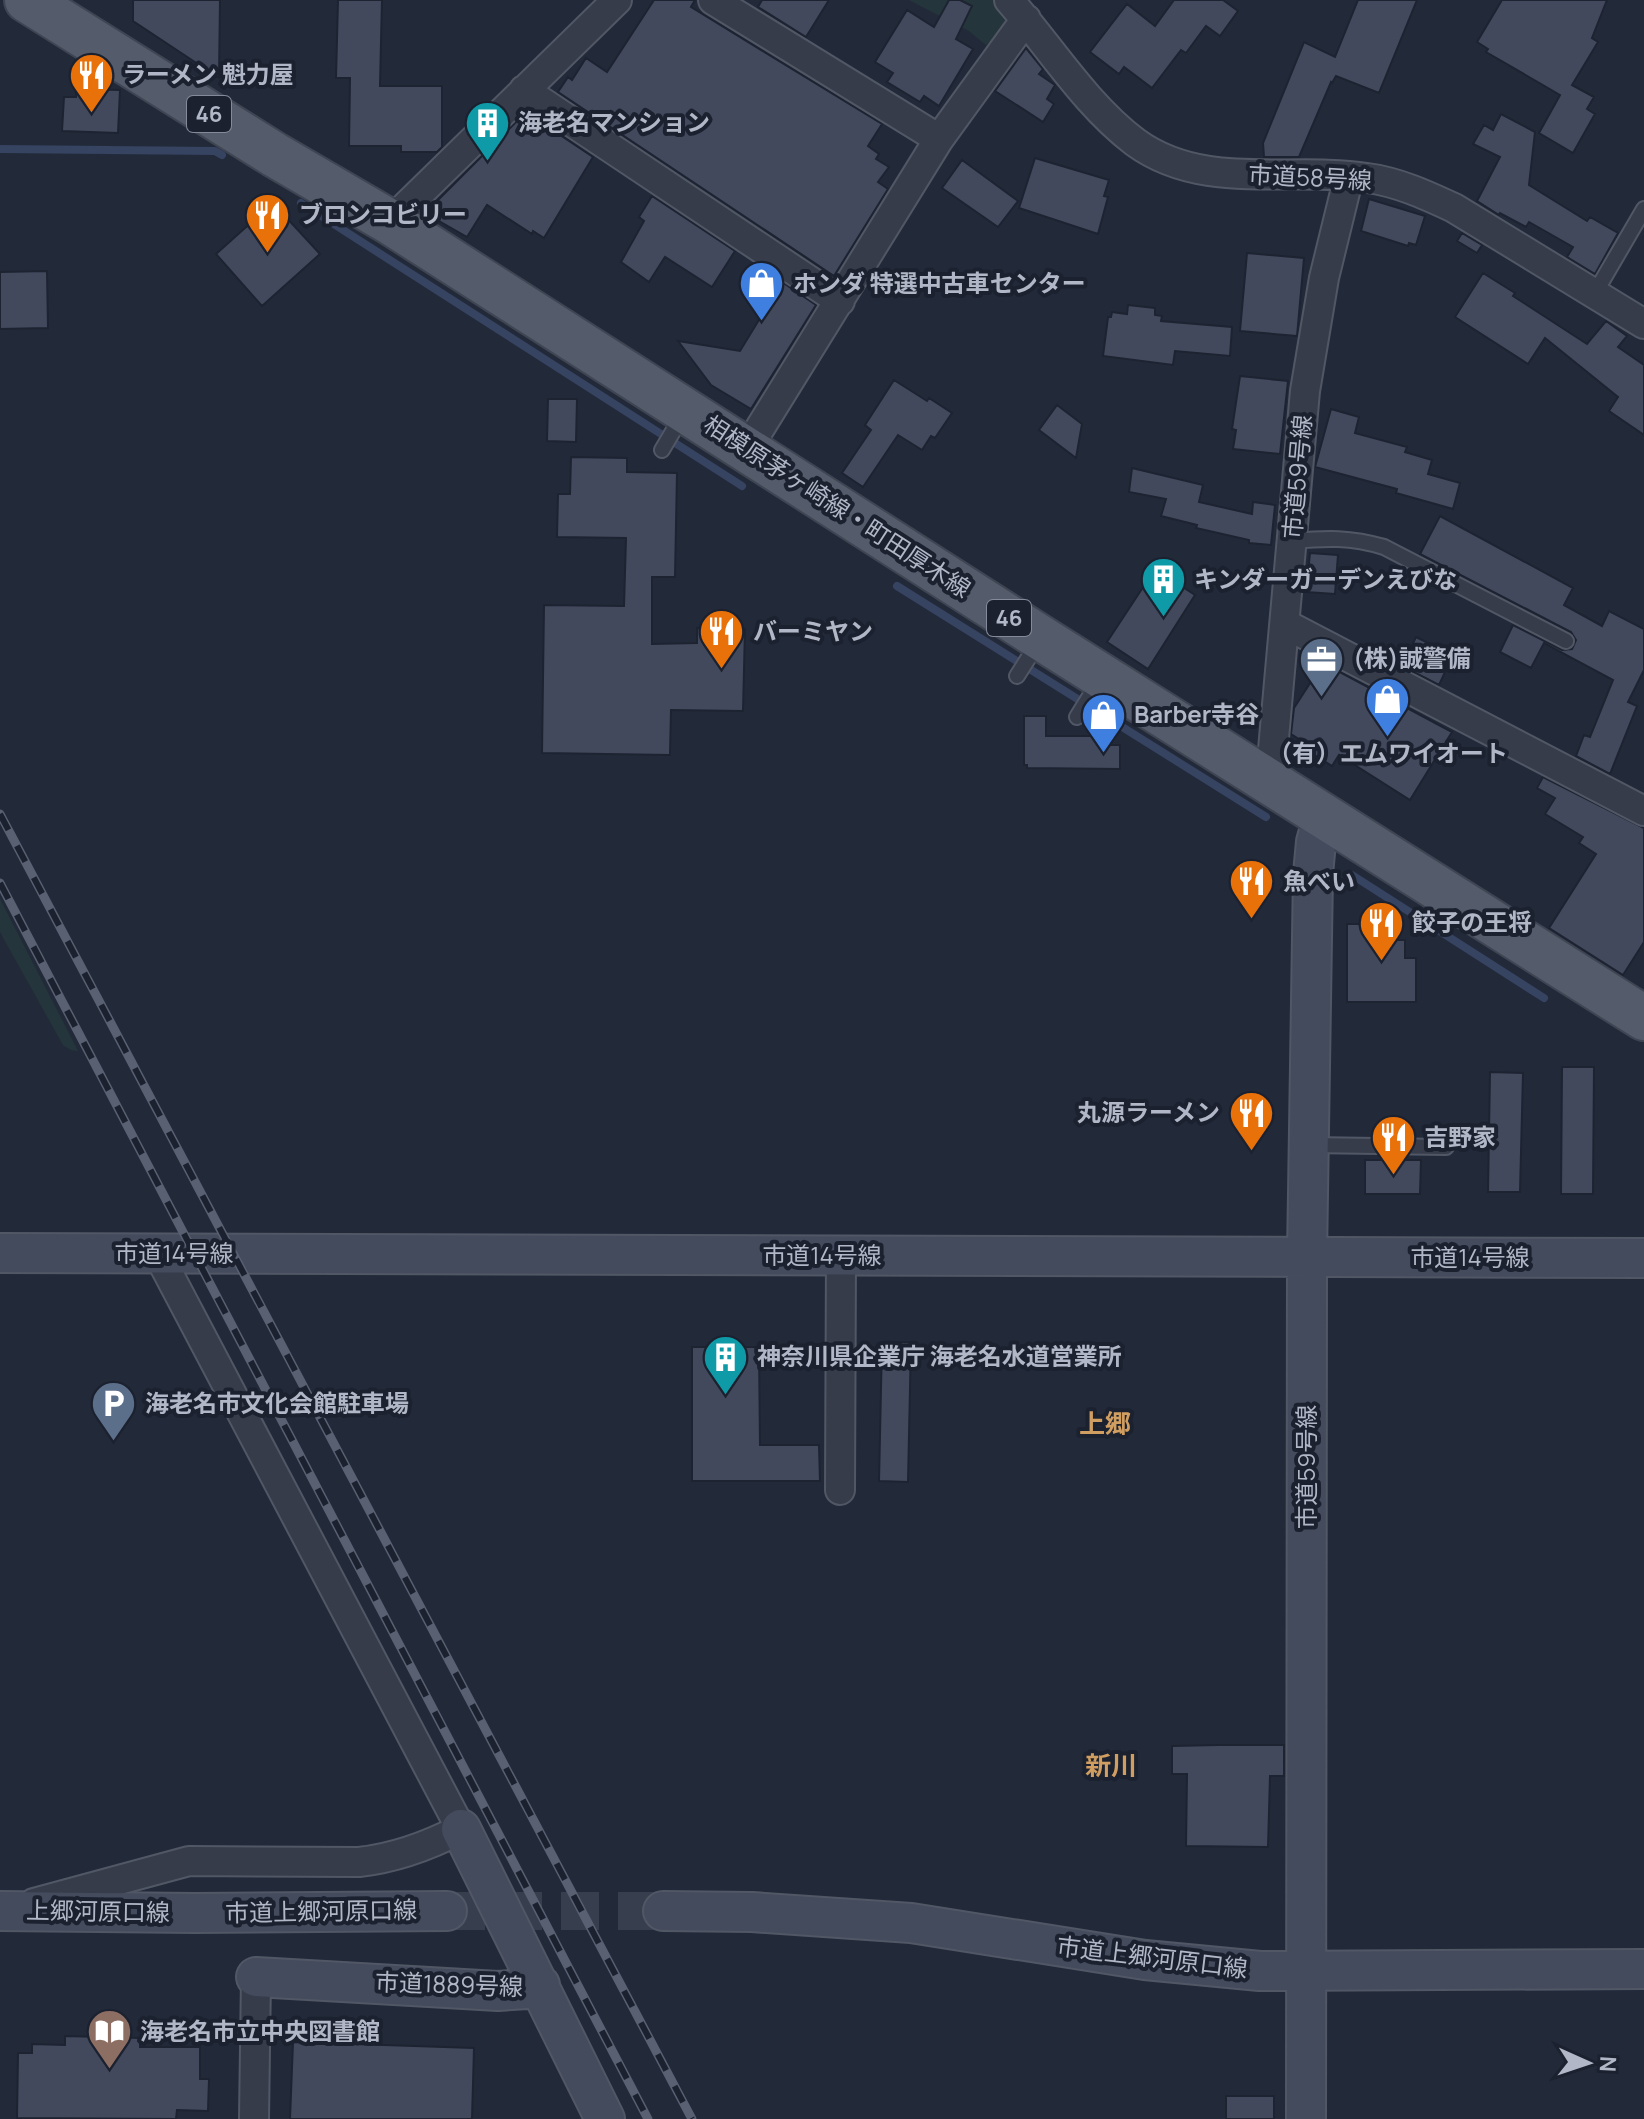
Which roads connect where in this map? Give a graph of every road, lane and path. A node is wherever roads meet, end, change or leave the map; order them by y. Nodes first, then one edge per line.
1 (27, 0) edge
2 (617, 0) edge
3 (713, 0) edge
4 (1018, 10) edge
5 (524, 90) junction
6 (939, 139) junction
7 (1349, 176) junction
8 (1644, 209) edge
9 (390, 222) junction
10 (1595, 293) junction
11 (840, 301) junction
12 (1644, 324) edge
13 (680, 420) junction
14 (747, 449) junction
15 (662, 450) dead end
16 (1292, 541) junction
17 (1285, 624) junction
18 (1566, 641) dead end
19 (1035, 648) junction
20 (1017, 676) dead end
21 (1270, 783) junction
22 (1644, 811) edge
23 (1323, 817) junction
24 (1639, 1005) edge
25 (1309, 1145) junction
26 (1446, 1147) dead end
27 (0, 1253) edge
28 (158, 1254) junction
29 (841, 1256) junction
30 (1307, 1257) junction
31 (1644, 1258) edge
32 (840, 1490) dead end
33 (461, 1829) junction
34 (3, 1911) edge
35 (447, 1911) tunnel mouth
36 (663, 1911) tunnel mouth
37 (195, 1913) joint
38 (1644, 1969) edge
39 (1306, 1972) junction
40 (256, 1977) joint
41 (540, 1985) junction
42 (254, 2119) edge
43 (605, 2119) edge
44 (1306, 2119) edge

1 - 9 main road, 相模原茅ヶ崎線・町田厚木線 / 46
2 - 5 street
3 - 6 street
4 - 6 street
4 - 7 street, 市道58号線
5 - 9 street
5 - 11 street
6 - 11 street
7 - 10 street, 市道58号線
7 - 16 street, 市道59号線
8 - 10 lane
9 - 13 main road, 相模原茅ヶ崎線・町田厚木線 / 46
10 - 12 street, 市道58号線
11 - 14 street
13 - 14 main road, 相模原茅ヶ崎線・町田厚木線 / 46
13 - 15 lane
14 - 19 main road, 相模原茅ヶ崎線・町田厚木線 / 46
16 - 17 street, 市道59号線
16 - 18 lane
17 - 21 street, 市道59号線
17 - 22 street
19 - 20 lane
19 - 21 main road, 相模原茅ヶ崎線・町田厚木線 / 46
21 - 23 main road, 相模原茅ヶ崎線・町田厚木線 / 46
23 - 24 main road, 相模原茅ヶ崎線・町田厚木線 / 46
23 - 25 street, 市道59号線
25 - 26 lane
25 - 30 street, 市道59号線
27 - 28 street, 市道14号線
28 - 29 street, 市道14号線
28 - 33 street
29 - 30 street, 市道14号線
29 - 32 street
30 - 31 street, 市道14号線
30 - 39 street, 市道59号線
33 - 34 street
33 - 41 street
34 - 37 street, 上郷河原口線
35 - 37 street, 市道上郷河原口線
36 - 39 street, 市道上郷河原口線
38 - 39 street, 市道上郷河原口線
39 - 44 street, 市道59号線
40 - 41 street, 市道1889号線
40 - 42 street
41 - 43 street, 市道1889号線

